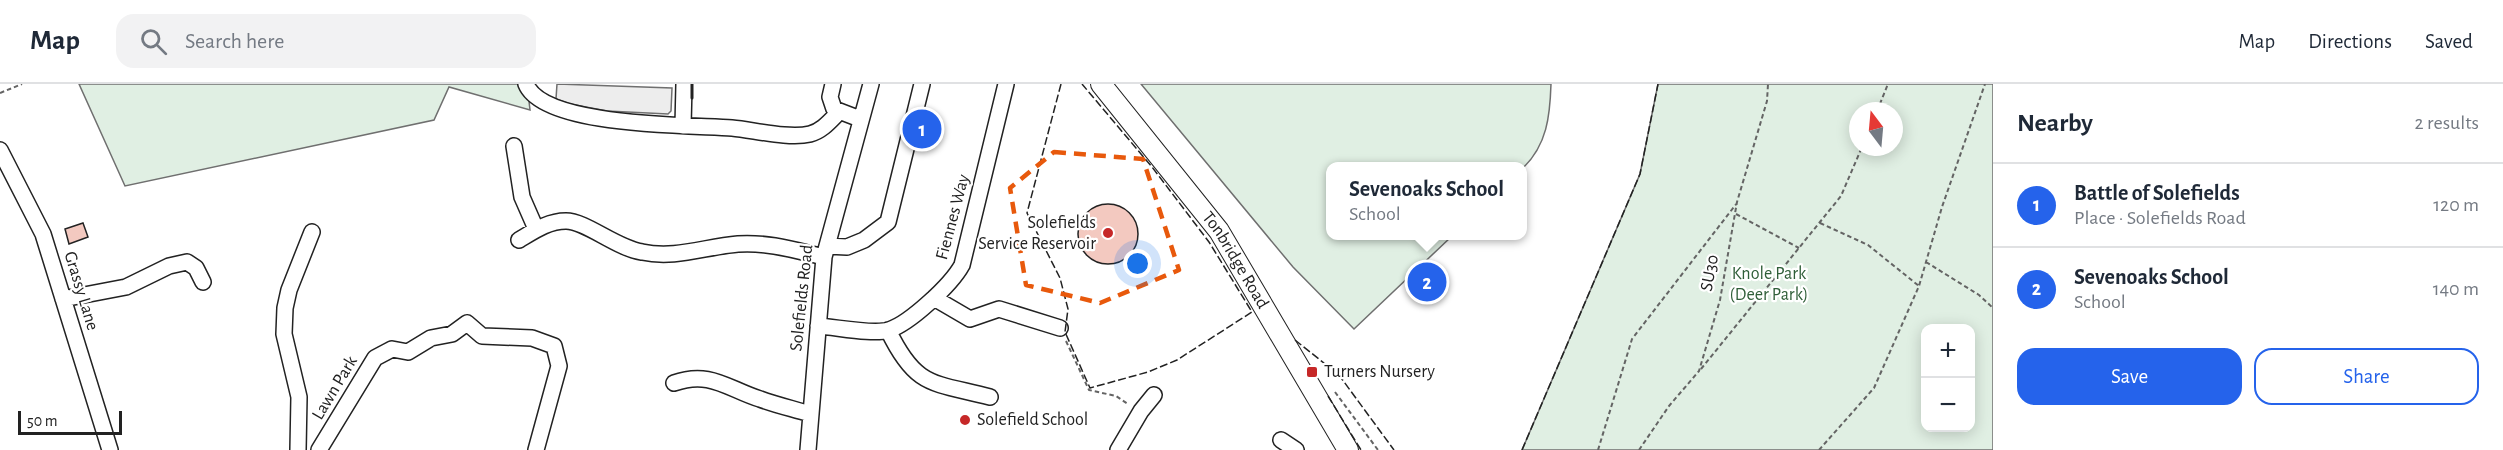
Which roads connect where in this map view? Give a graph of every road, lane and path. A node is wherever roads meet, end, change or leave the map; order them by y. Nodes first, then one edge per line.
1 (22, 84) edge
2 (526, 84) edge
3 (684, 84) edge
4 (833, 84) edge
5 (872, 84) edge
6 (922, 84) edge
7 (1006, 84) edge
8 (1101, 84) edge
9 (1768, 84) edge
10 (1888, 84) edge
11 (1985, 84) edge
12 (0, 93) edge
13 (1881, 102) edge
14 (838, 112) junction
15 (860, 119) junction
16 (683, 126) junction
17 (514, 147) dead end
18 (0, 150) edge
19 (1858, 156) edge
20 (1737, 202) junction
21 (1735, 214) junction
22 (1820, 223) junction
23 (536, 229) junction
24 (312, 231) dead end
25 (519, 240) dead end
26 (1799, 248) junction
27 (825, 251) junction
28 (1926, 262) junction
29 (203, 282) dead end
30 (1919, 286) junction
31 (934, 298) junction
32 (63, 299) junction
33 (1993, 308) edge
34 (818, 326) junction
35 (1060, 328) joint
36 (888, 330) junction
37 (1700, 371) junction
38 (674, 383) dead end
39 (1311, 386) junction
40 (1154, 395) dead end
41 (990, 397) dead end
42 (1141, 411) junction
43 (810, 414) junction
44 (1281, 440) dead end
45 (110, 450) edge
46 (298, 450) edge
47 (320, 450) edge
48 (536, 450) edge
49 (808, 450) edge
50 (1118, 450) edge
51 (1297, 450) edge
52 (1348, 450) edge
53 (1378, 450) edge
54 (1598, 450) edge
55 (1640, 450) edge
56 (1819, 450) edge

1 - 12 path
2 - 16 street
3 - 16 street
4 - 14 street
5 - 15 street, Solefields Road
6 - 27 street
7 - 31 street, Fiennes Way
8 - 39 main road, Tonbridge Road
9 - 20 path, SU30
10 - 13 path
11 - 28 path
14 - 15 street
14 - 16 street
15 - 27 street, Solefields Road
17 - 23 street
18 - 32 street, Grassy Lane
19 - 22 path
20 - 21 path, SU30
20 - 54 path
21 - 26 path
21 - 37 path, SU30
22 - 26 path
22 - 30 path
23 - 25 street
23 - 27 street
24 - 46 street
26 - 37 path
27 - 34 street, Solefields Road
28 - 30 path
28 - 33 path
29 - 32 street
30 - 56 path
31 - 35 street
31 - 36 street, Fiennes Way
32 - 45 street, Grassy Lane
34 - 36 street
34 - 43 street, Solefields Road
35 - 42 path
36 - 41 street
37 - 55 path, SU30
38 - 43 street
39 - 52 main road, Tonbridge Road
39 - 53 path
40 - 42 street
42 - 50 street
43 - 49 street, Solefields Road
44 - 51 street
47 - 48 street, Lawn Park

